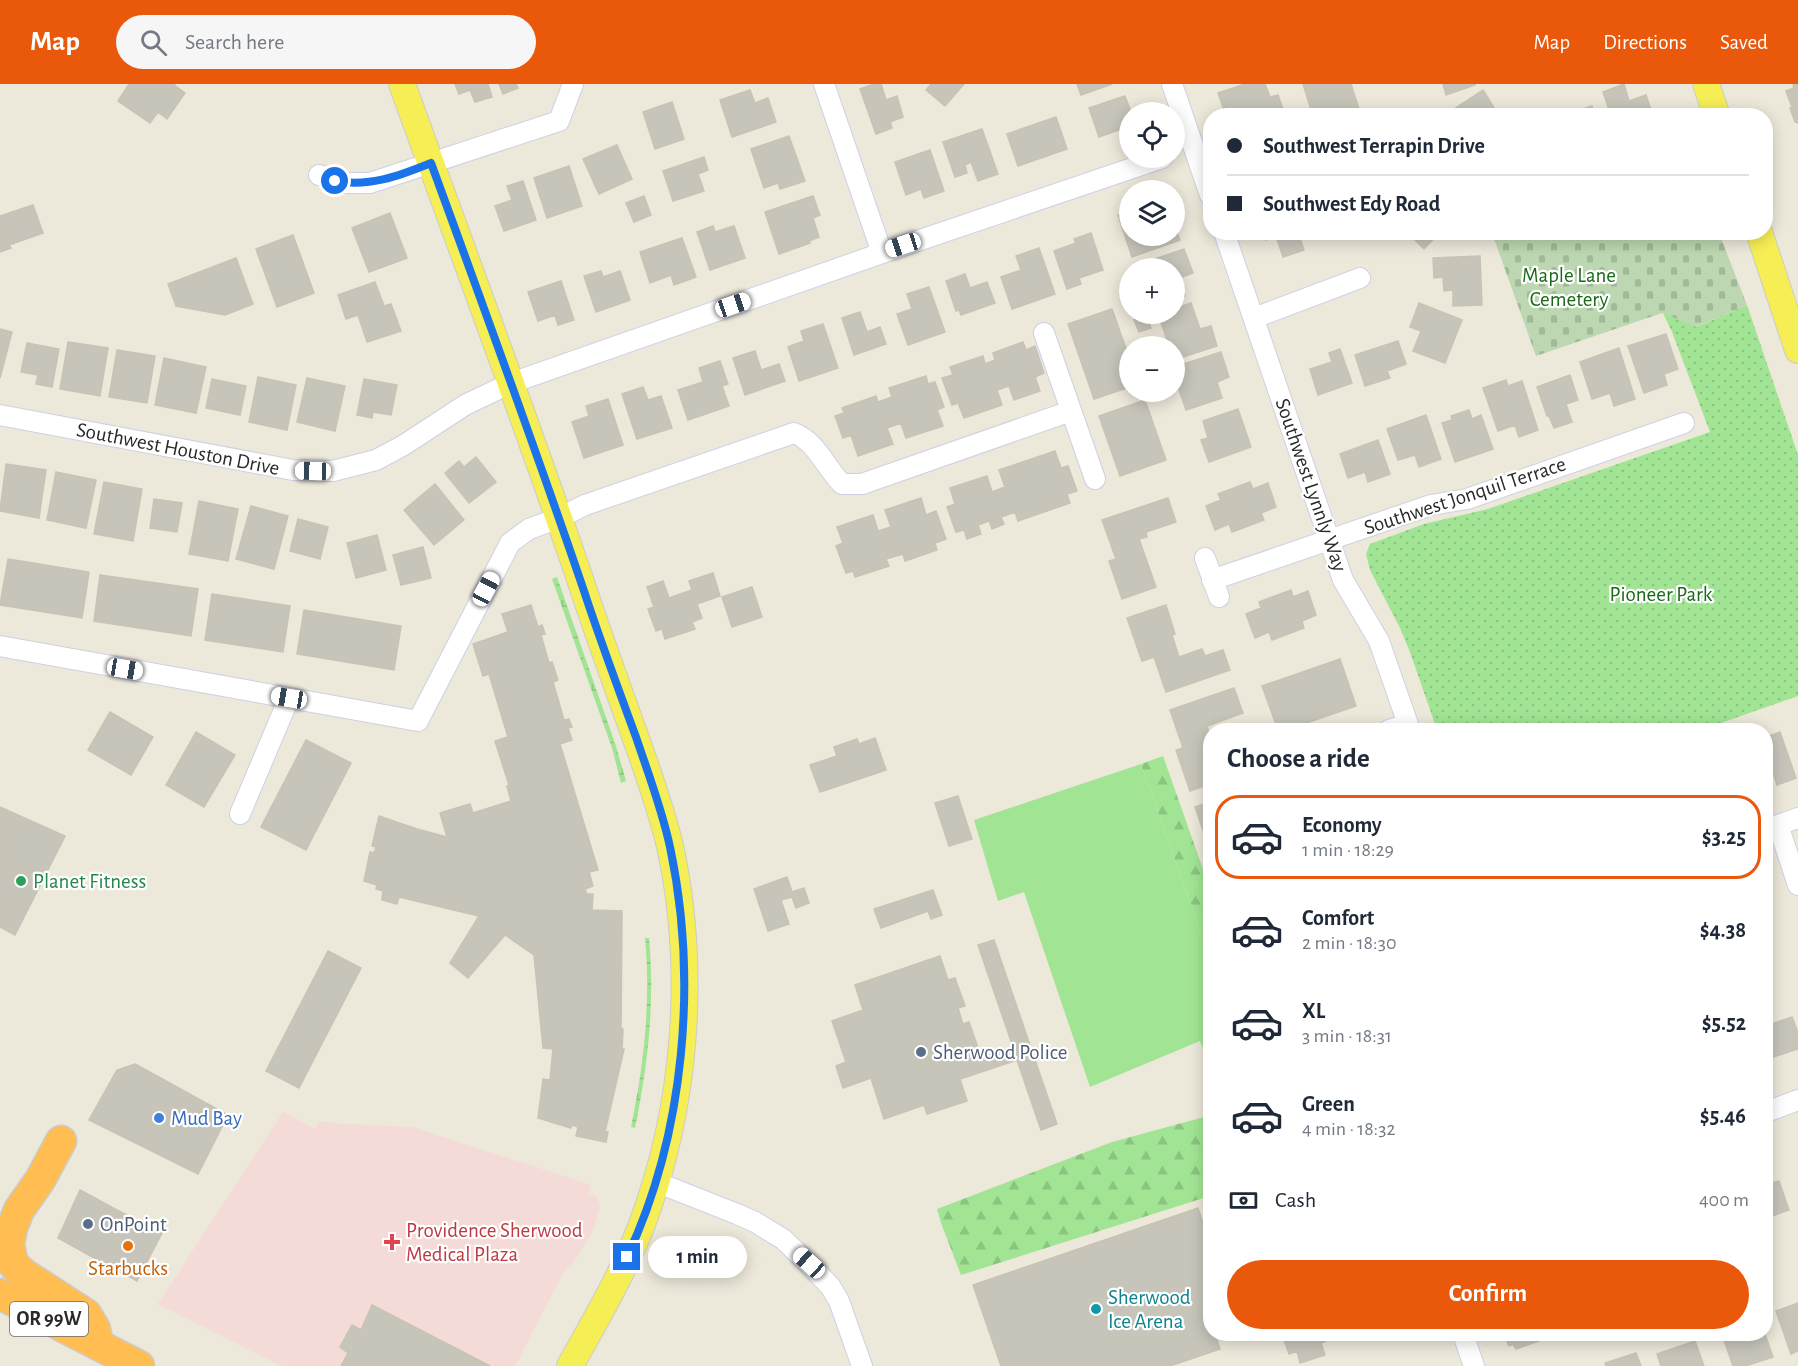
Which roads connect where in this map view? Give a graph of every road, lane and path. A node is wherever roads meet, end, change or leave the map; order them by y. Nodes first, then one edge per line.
1 (402, 84) edge
2 (573, 84) edge
3 (824, 84) edge
4 (1172, 84) edge
5 (1706, 84) edge
6 (1714, 108) edge
7 (1193, 147) junction
8 (1185, 150) edge
9 (431, 163) junction
10 (1133, 168) edge
11 (319, 175) dead end
12 (1203, 175) edge
13 (1227, 240) edge
14 (1762, 240) edge
15 (882, 253) junction
16 (1360, 278) dead end
17 (1254, 318) junction
18 (1044, 333) dead end
19 (1798, 350) edge
20 (511, 383) junction
21 (1071, 411) junction
22 (0, 416) edge
23 (1684, 423) dead end
24 (1095, 479) dead end
25 (559, 518) junction
26 (1329, 539) junction
27 (1205, 558) dead end
28 (0, 646) edge
29 (289, 698) junction
30 (1408, 723) edge
31 (240, 814) dead end
32 (1798, 818) edge
33 (1773, 827) edge
34 (1773, 829) edge
35 (1798, 885) edge
36 (1798, 1100) edge
37 (1773, 1109) edge
38 (61, 1141) dead end
39 (656, 1182) junction
40 (0, 1294) edge
41 (1465, 1341) edge
42 (98, 1344) junction
43 (139, 1366) edge
44 (570, 1366) edge
45 (862, 1366) edge
46 (1474, 1366) edge

1 - 9 main road
2 - 9 street
3 - 15 street
4 - 7 street
5 - 6 main road
7 - 8 street
7 - 12 street
9 - 11 street
9 - 20 main road
10 - 15 street, Southwest Houston Drive
13 - 17 street, Southwest Lynnly Way
14 - 19 main road
15 - 20 street, Southwest Houston Drive
16 - 17 street
17 - 26 street, Southwest Lynnly Way
18 - 21 street
20 - 22 street, Southwest Houston Drive
20 - 25 main road
21 - 24 street
21 - 25 street
23 - 26 street, Southwest Jonquil Terrace
25 - 29 street
25 - 39 main road
26 - 27 street, Southwest Jonquil Terrace
26 - 30 street, Southwest Lynnly Way
28 - 29 street
29 - 31 street
32 - 33 street
34 - 35 street
36 - 37 street
38 - 42 highway
39 - 44 main road
39 - 45 street
40 - 42 highway, OR 99W
41 - 46 street
42 - 43 highway, OR 99W

